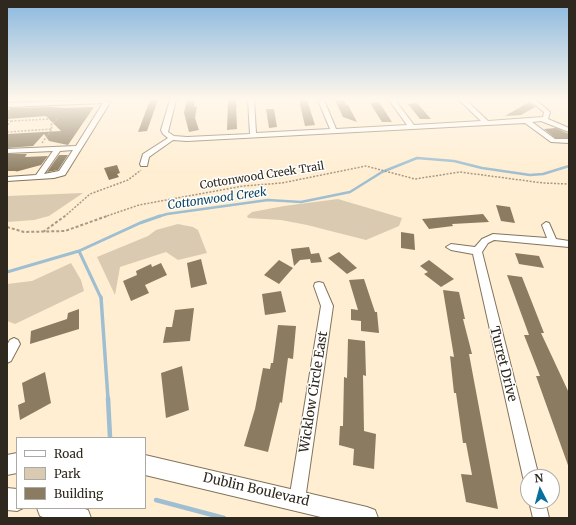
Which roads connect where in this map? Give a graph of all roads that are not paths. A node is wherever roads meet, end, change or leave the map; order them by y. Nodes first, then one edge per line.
1 (94, 124) edge
2 (166, 124) edge
3 (252, 124) edge
4 (331, 124) edge
5 (410, 124) edge
6 (459, 124) edge
7 (532, 124) edge
8 (556, 124) edge
9 (412, 127) junction
10 (569, 130) edge
11 (334, 131) junction
12 (253, 135) junction
13 (172, 138) junction
14 (569, 141) edge
15 (79, 148) junction
16 (58, 149) junction
17 (7, 151) edge
18 (144, 164) road end
19 (38, 177) junction
20 (7, 179) edge
21 (546, 225) dead end
22 (553, 242) junction
23 (569, 244) edge
24 (451, 247) dead end
25 (477, 251) junction
26 (319, 286) dead end
27 (14, 344) dead end
28 (7, 357) edge
29 (146, 465) edge
30 (529, 469) edge
31 (297, 500) junction
32 (51, 509) edge
33 (72, 515) edge
34 (367, 518) edge

1 - 15 street
2 - 13 street
3 - 12 street
4 - 11 street
5 - 9 street
6 - 9 street
7 - 14 street
8 - 10 street
9 - 11 street
11 - 12 street
12 - 13 street
13 - 18 street
15 - 16 street
15 - 19 street
16 - 17 street
16 - 19 street
19 - 20 street
21 - 22 street
22 - 23 street
22 - 25 street
24 - 25 street
25 - 30 street, Turret Drive
26 - 31 street, Wicklow Circle East
27 - 28 street
29 - 31 main road, Dublin Boulevard
31 - 34 main road, Dublin Boulevard
32 - 33 main road

